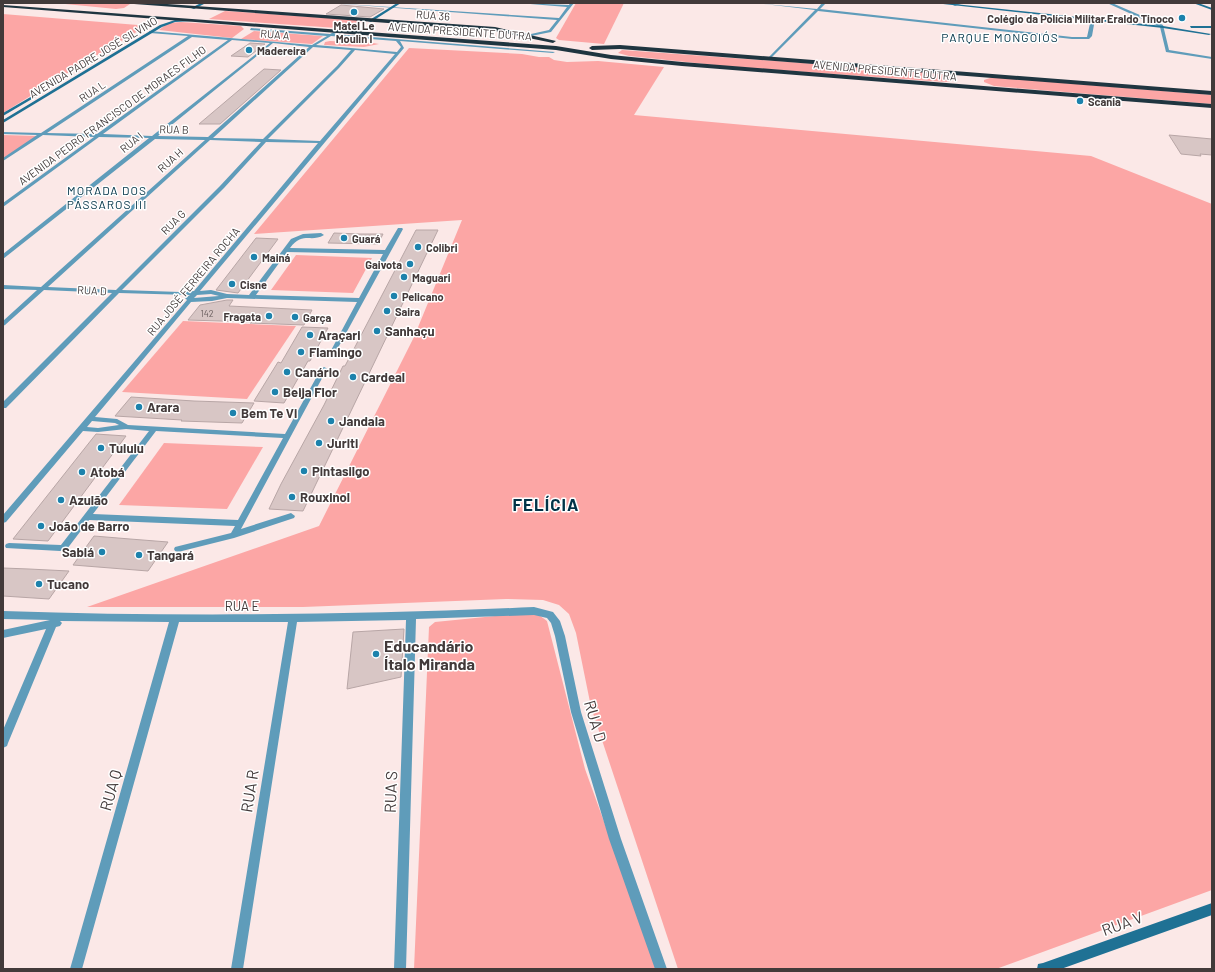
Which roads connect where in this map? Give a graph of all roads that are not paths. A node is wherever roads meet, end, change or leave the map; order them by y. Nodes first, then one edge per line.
1 (134, 3) edge
2 (204, 3) edge
3 (331, 3) edge
4 (399, 3) edge
5 (520, 3) edge
6 (757, 3) edge
7 (824, 3) edge
8 (936, 3) edge
9 (949, 3) edge
10 (962, 3) edge
11 (1109, 3) edge
12 (1195, 3) edge
13 (771, 4) edge
14 (956, 4) edge
15 (571, 5) edge
16 (3, 6) edge
17 (392, 7) junction
18 (193, 8) junction
19 (818, 9) junction
20 (1212, 10) edge
21 (152, 17) junction
22 (560, 19) junction
23 (1093, 19) junction
24 (196, 21) junction
25 (370, 21) junction
26 (154, 25) dead end
27 (259, 25) junction
28 (454, 26) junction
29 (1163, 26) junction
30 (1210, 27) edge
31 (550, 31) junction
32 (150, 32) junction
33 (336, 32) junction
34 (514, 32) junction
35 (136, 35) dead end
36 (1211, 35) edge
37 (191, 36) junction
38 (329, 36) junction
39 (231, 39) junction
40 (433, 39) junction
41 (398, 41) junction
42 (552, 41) junction
43 (419, 42) junction
44 (559, 42) dead end
45 (272, 43) junction
46 (586, 44) dead end
47 (312, 46) junction
48 (403, 47) junction
49 (620, 47) junction
50 (632, 48) junction
51 (354, 49) junction
52 (555, 50) junction
53 (106, 53) dead end
54 (398, 53) junction
55 (624, 58) junction
56 (1212, 58) edge
57 (769, 59) junction
58 (940, 71) junction
59 (1001, 76) junction
60 (943, 85) junction
61 (1008, 90) junction
62 (41, 92) dead end
63 (1212, 93) edge
64 (1212, 106) edge
65 (3, 115) edge
66 (3, 122) edge
67 (3, 133) edge
68 (42, 134) junction
69 (98, 136) junction
70 (152, 137) junction
71 (208, 139) junction
72 (264, 140) junction
73 (321, 142) junction
74 (3, 160) edge
75 (3, 205) edge
76 (400, 229) dead end
77 (321, 235) dead end
78 (286, 250) junction
79 (387, 252) junction
80 (3, 257) edge
81 (3, 287) edge
82 (42, 288) junction
83 (117, 292) junction
84 (198, 292) junction
85 (180, 294) junction
86 (227, 296) junction
87 (251, 297) junction
88 (191, 300) junction
89 (361, 300) junction
90 (3, 324) edge
91 (331, 356) dead end
92 (324, 369) dead end
93 (3, 406) edge
94 (92, 419) junction
95 (126, 426) junction
96 (83, 429) junction
97 (154, 429) junction
98 (287, 436) junction
99 (291, 516) dead end
100 (86, 517) junction
101 (3, 520) edge
102 (240, 523) junction
103 (234, 535) junction
104 (9, 546) dead end
105 (178, 549) dead end
106 (3, 615) edge
107 (411, 617) junction
108 (175, 619) junction
109 (292, 619) junction
110 (54, 620) junction
111 (3, 634) edge
112 (3, 743) edge
113 (1212, 908) edge
114 (76, 969) edge
115 (237, 969) edge
116 (400, 969) edge
117 (661, 969) edge
118 (1043, 969) edge

1 - 18 highway, RUA 36
2 - 18 street
3 - 17 street
4 - 17 street
5 - 15 street
6 - 13 street
7 - 19 street
8 - 14 street
9 - 14 street
10 - 14 street
11 - 29 street
12 - 20 street
13 - 19 street
14 - 23 street
14 - 29 street
15 - 22 street
16 - 21 highway, AVENIDA PRESIDENTE DUTRA
17 - 22 street
17 - 25 street
18 - 25 highway, RUA 36
19 - 23 street
19 - 57 street
21 - 24 highway, AVENIDA PRESIDENTE DUTRA
21 - 26 street, AVENIDA PADRE JOSÉ SILVINO
22 - 31 street
23 - 29 street
24 - 27 highway, AVENIDA PRESIDENTE DUTRA
24 - 32 street, AVENIDA PADRE JOSÉ SILVINO
25 - 28 highway, RUA 36
27 - 33 highway, AVENIDA PRESIDENTE DUTRA
27 - 38 street
28 - 34 highway, RUA 36
28 - 40 highway
29 - 30 street
29 - 36 street
29 - 56 street
30 - 36 street
31 - 34 street
31 - 42 street
32 - 37 street, RUA A
32 - 66 street, AVENIDA PADRE JOSÉ SILVINO
33 - 38 street, RUA H
33 - 40 highway, AVENIDA PRESIDENTE DUTRA
34 - 42 highway, RUA 36
35 - 53 street, AVENIDA PADRE JOSÉ SILVINO
37 - 39 street, RUA A
37 - 68 street, RUA L
38 - 41 street
38 - 47 street, RUA H
39 - 45 street, RUA A
39 - 69 street, AVENIDA PEDRO FRANCISCO DE MORAES FILHO
40 - 52 highway, AVENIDA PRESIDENTE DUTRA
41 - 43 street
41 - 48 street
42 - 44 highway, RUA 36
43 - 48 street
43 - 52 street
45 - 47 street, RUA A
45 - 70 street, RUA I
46 - 49 highway
47 - 51 street, RUA A
47 - 71 street, RUA H
48 - 54 street, RUA JOSÉ FERREIRA ROCHA
49 - 50 highway, AVENIDA PRESIDENTE DUTRA
49 - 52 highway, AVENIDA PRESIDENTE DUTRA
50 - 55 highway
50 - 57 highway, AVENIDA PRESIDENTE DUTRA
51 - 54 street, RUA A
51 - 72 street, RUA G
52 - 55 highway, AVENIDA PRESIDENTE DUTRA
54 - 73 street, RUA JOSÉ FERREIRA ROCHA
55 - 60 highway, AVENIDA PRESIDENTE DUTRA
57 - 58 highway, AVENIDA PRESIDENTE DUTRA
58 - 59 highway, AVENIDA PRESIDENTE DUTRA
58 - 60 highway
59 - 61 highway
59 - 63 highway, AVENIDA PRESIDENTE DUTRA
60 - 61 highway, AVENIDA PRESIDENTE DUTRA
61 - 64 highway, AVENIDA PRESIDENTE DUTRA
62 - 65 street, AVENIDA PADRE JOSÉ SILVINO
67 - 68 street, RUA B
68 - 69 street, RUA B
68 - 74 street, RUA L
69 - 70 street, RUA B
69 - 75 street, AVENIDA PEDRO FRANCISCO DE MORAES FILHO
70 - 71 street, RUA B
70 - 80 street, RUA I
71 - 72 street, RUA B
71 - 82 street, RUA H
72 - 73 street, RUA B
72 - 83 street, RUA G
73 - 84 street, RUA JOSÉ FERREIRA ROCHA
76 - 79 street
77 - 78 street
78 - 79 street
78 - 87 street
79 - 89 street
81 - 82 street, RUA D
82 - 83 street, RUA D
82 - 90 street, RUA H
83 - 85 street, RUA D
83 - 93 street, RUA G
84 - 85 street, RUA D
84 - 86 street, RUA D
84 - 88 street, RUA JOSÉ FERREIRA ROCHA
85 - 88 street, RUA D
86 - 87 street
86 - 88 street
87 - 89 street
88 - 94 street, RUA JOSÉ FERREIRA ROCHA
89 - 91 street
92 - 98 street
94 - 95 street
94 - 96 street, RUA JOSÉ FERREIRA ROCHA
95 - 96 street
95 - 97 street
96 - 101 street, RUA JOSÉ FERREIRA ROCHA
97 - 98 street
97 - 100 street
98 - 102 street
99 - 103 street
100 - 102 street
100 - 104 street
102 - 103 street
103 - 105 street
106 - 110 street, RUA E
107 - 109 street, RUA E
107 - 116 street, RUA S
107 - 117 street, RUA D
108 - 109 street, RUA E
108 - 110 street, RUA E
108 - 114 street, RUA Q
109 - 115 street, RUA R
110 - 111 street
110 - 112 street
113 - 118 street, RUA V

